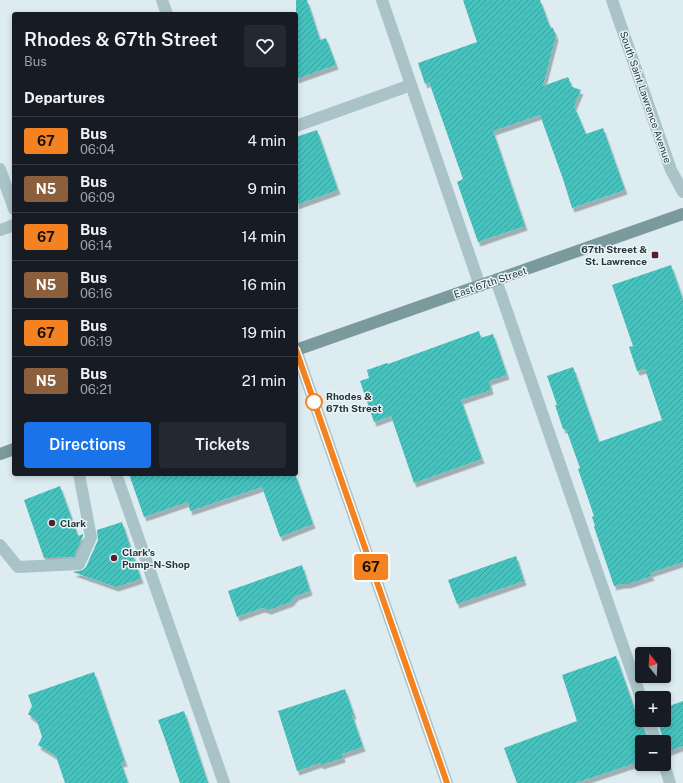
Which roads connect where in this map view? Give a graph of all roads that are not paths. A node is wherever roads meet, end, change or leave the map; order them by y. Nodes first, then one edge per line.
1 (162, 0) edge
2 (382, 0) edge
3 (612, 0) edge
4 (166, 12) edge
5 (411, 85) junction
6 (298, 125) edge
7 (0, 169) edge
8 (683, 192) edge
9 (12, 203) edge
10 (683, 214) edge
11 (12, 226) edge
12 (0, 230) edge
13 (496, 280) junction
14 (480, 286) junction
15 (298, 349) edge
16 (298, 356) edge
17 (12, 450) edge
18 (0, 454) edge
19 (79, 476) edge
20 (117, 476) edge
21 (0, 545) edge
22 (639, 691) edge
23 (666, 771) edge
24 (224, 783) edge
25 (447, 783) edge
26 (670, 783) edge

1 - 4 street
2 - 5 street
3 - 8 street, South Saint Lawrence Avenue
5 - 6 street
5 - 14 street
7 - 9 street
10 - 13 street, East 67th Street
11 - 12 street
13 - 14 street, East 67th Street
13 - 22 street
14 - 15 street, East 67th Street
16 - 25 street
17 - 18 street
19 - 21 street
20 - 24 street
23 - 26 street

